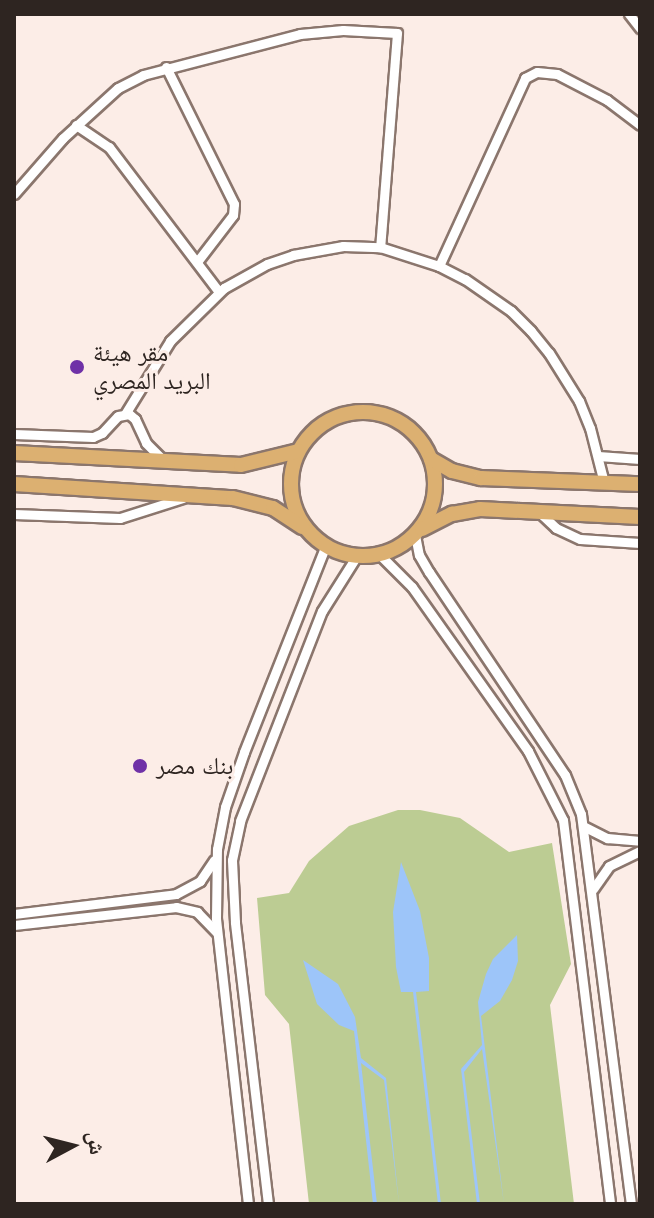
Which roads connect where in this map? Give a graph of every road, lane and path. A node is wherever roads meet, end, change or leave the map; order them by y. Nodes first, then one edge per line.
1 (629, 14) edge
2 (640, 28) edge
3 (166, 67) junction
4 (76, 125) junction
5 (640, 125) edge
6 (14, 194) edge
7 (380, 247) junction
8 (197, 262) junction
9 (439, 266) junction
10 (219, 292) junction
11 (125, 414) junction
12 (14, 434) edge
13 (298, 451) junction
14 (14, 453) edge
15 (598, 456) junction
16 (431, 459) junction
17 (640, 459) edge
18 (165, 461) junction
19 (604, 483) junction
20 (14, 484) edge
21 (640, 484) edge
22 (190, 495) junction
23 (539, 512) junction
24 (14, 514) edge
25 (640, 517) edge
26 (307, 531) junction
27 (417, 533) junction
28 (640, 543) edge
29 (325, 547) junction
30 (380, 555) junction
31 (356, 557) junction
32 (585, 827) junction
33 (640, 841) edge
34 (217, 849) junction
35 (640, 851) edge
36 (593, 889) junction
37 (14, 914) edge
38 (14, 925) edge
39 (220, 940) junction
40 (628, 1185) junction
41 (640, 1193) edge
42 (248, 1204) edge
43 (268, 1204) edge
44 (610, 1204) edge
45 (631, 1204) edge

1 - 2 street
3 - 4 street
3 - 7 street
3 - 8 street
4 - 6 street
4 - 8 street
5 - 9 street
7 - 9 street
7 - 10 street
8 - 10 street
9 - 15 street
10 - 11 street
11 - 12 street
11 - 18 street
13 - 16 main road
13 - 18 main road
13 - 26 main road
14 - 18 main road
15 - 17 street
15 - 19 street
16 - 19 main road
16 - 27 main road
19 - 21 main road
20 - 22 main road
22 - 24 street
22 - 26 main road
23 - 25 main road
23 - 27 main road
23 - 28 street
26 - 29 main road
27 - 30 main road
27 - 32 street
29 - 31 main road
29 - 34 street
30 - 31 main road
30 - 44 street
31 - 43 street
32 - 33 street
32 - 36 street
34 - 37 street
34 - 39 street
35 - 36 street
36 - 40 street
38 - 39 street
39 - 42 street
40 - 41 street
40 - 45 street

